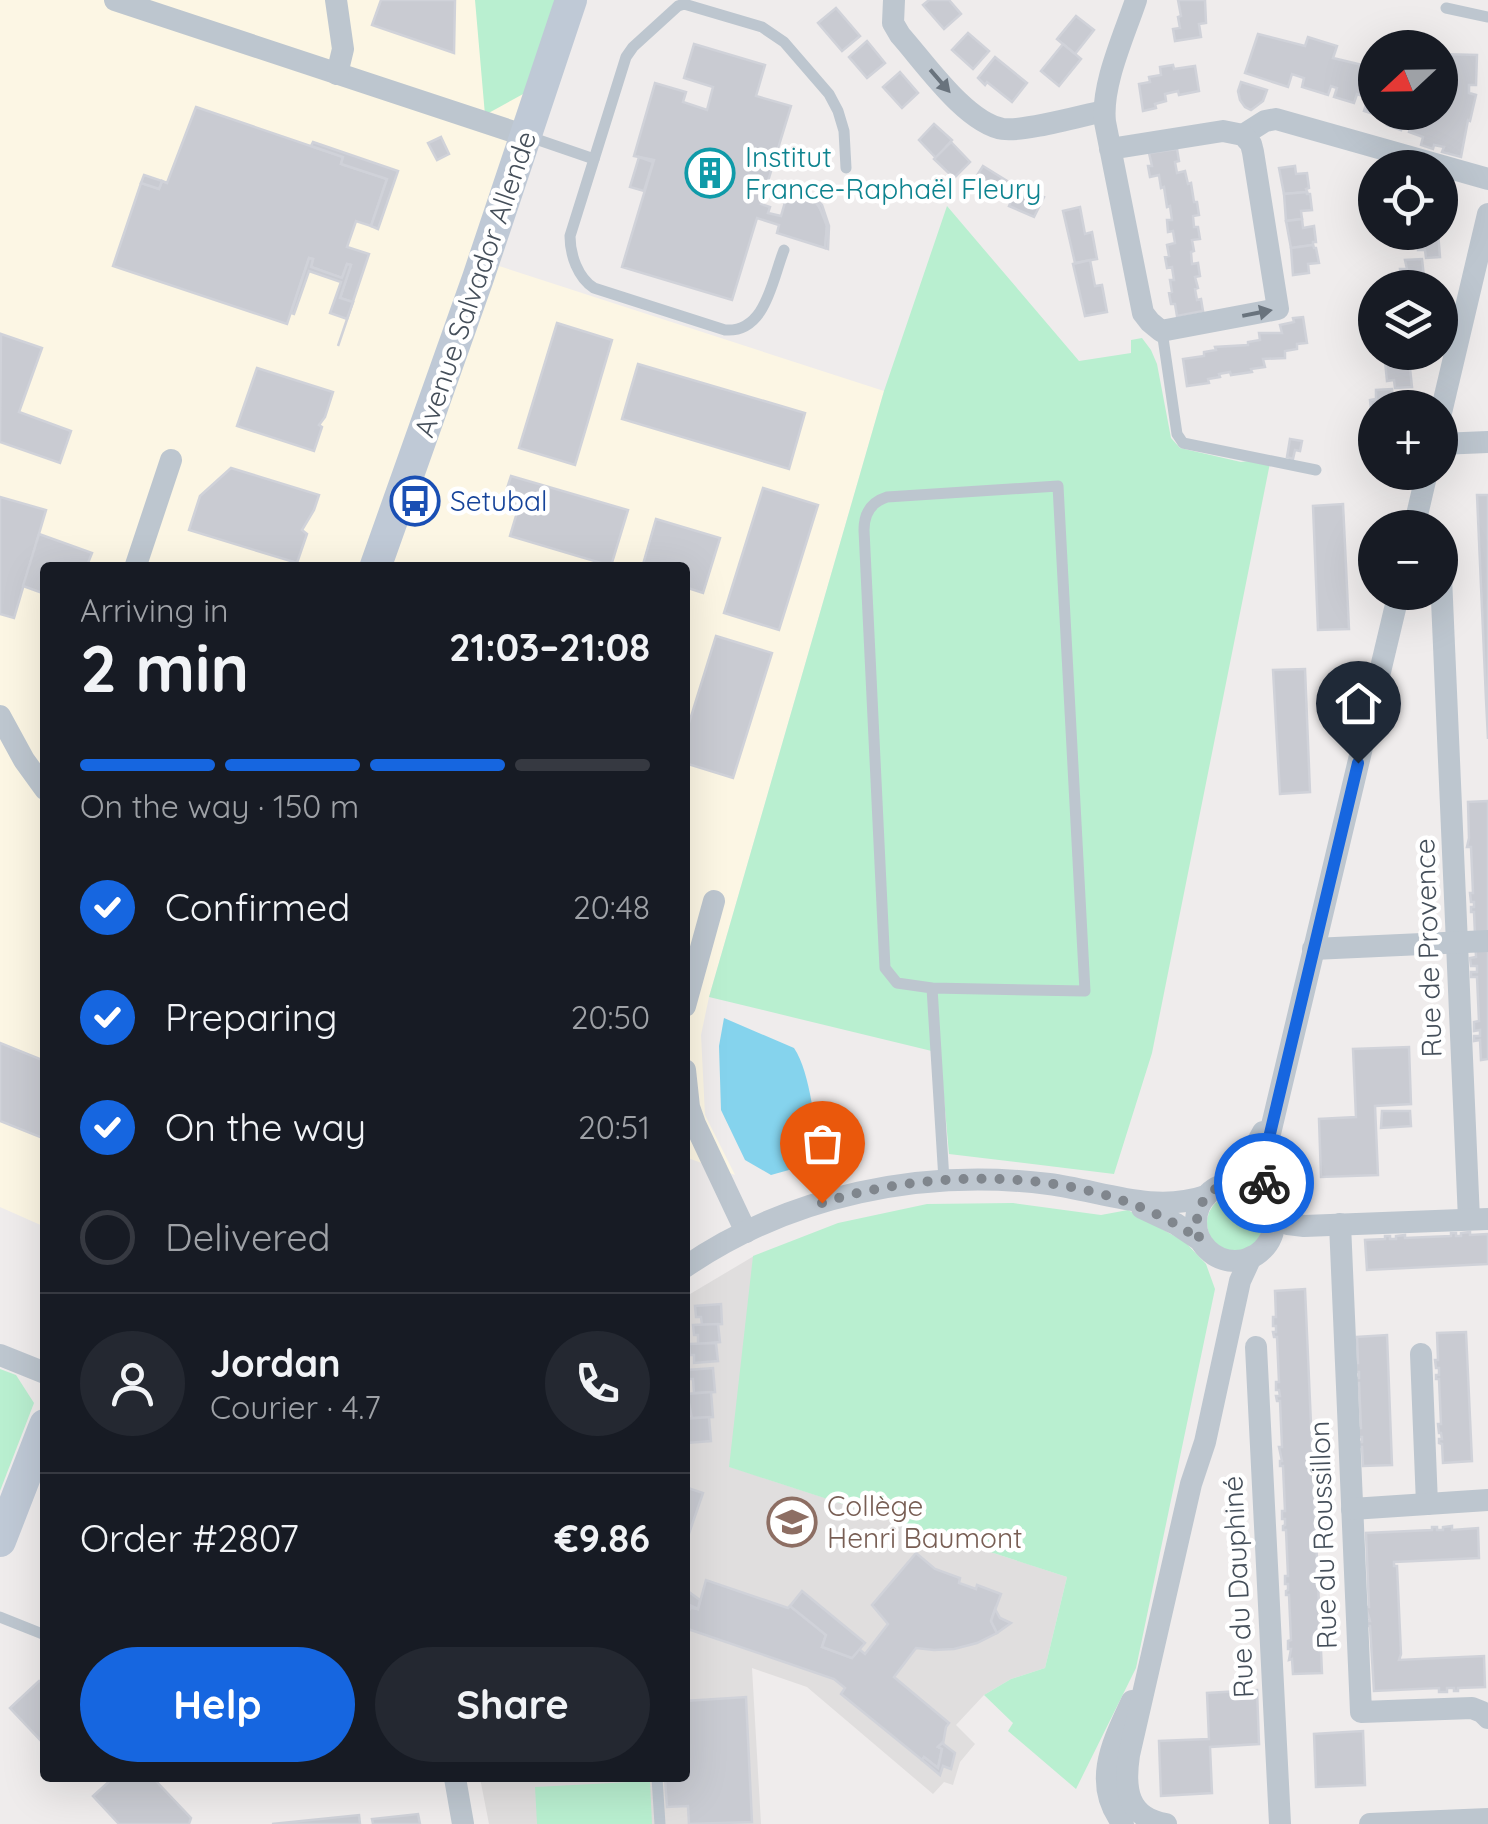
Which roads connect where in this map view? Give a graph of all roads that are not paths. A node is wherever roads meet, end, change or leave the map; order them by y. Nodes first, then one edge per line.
1 (115, 0) edge
2 (336, 0) edge
3 (571, 0) edge
4 (894, 0) edge
5 (1136, 0) edge
6 (1446, 8) dead end
7 (1488, 17) edge
8 (337, 74) junction
9 (1104, 111) junction
10 (1243, 135) junction
11 (526, 136) junction
12 (1110, 150) junction
13 (594, 158) junction
14 (846, 168) dead end
15 (1488, 179) edge
16 (1488, 214) edge
17 (784, 250) dead end
18 (1480, 285) edge
19 (1162, 331) junction
20 (1448, 390) edge
21 (1488, 442) edge
22 (1458, 443) edge
23 (171, 460) dead end
24 (1316, 470) dead end
25 (137, 562) edge
26 (377, 562) edge
27 (1394, 610) edge
28 (1443, 610) edge
29 (0, 716) edge
30 (40, 781) edge
31 (714, 901) dead end
32 (1488, 941) edge
33 (1458, 943) junction
34 (1313, 950) junction
35 (690, 988) edge
36 (932, 988) junction
37 (1281, 1088) junction
38 (690, 1109) edge
39 (944, 1180) junction
40 (1216, 1190) junction
41 (1115, 1198) junction
42 (1270, 1209) junction
43 (1479, 1219) edge
44 (1340, 1224) junction
45 (746, 1232) junction
46 (1207, 1248) junction
47 (1251, 1257) junction
48 (690, 1264) edge
49 (1256, 1347) dead end
50 (1420, 1354) dead end
51 (0, 1356) edge
52 (40, 1371) edge
53 (1211, 1385) junction
54 (1259, 1399) junction
55 (40, 1441) edge
56 (1488, 1500) edge
57 (1427, 1504) junction
58 (1352, 1508) junction
59 (0, 1541) edge
60 (0, 1617) edge
61 (40, 1634) edge
62 (1148, 1666) junction
63 (1488, 1718) edge
64 (456, 1782) edge
65 (657, 1782) edge
66 (1488, 1819) edge
67 (463, 1824) edge
68 (660, 1824) edge
69 (1123, 1824) edge
70 (1166, 1824) edge
71 (1280, 1824) edge
72 (1370, 1824) edge
73 (1384, 1824) edge

1 - 8 street
2 - 8 street
3 - 11 street, Avenue Salvador Allende
4 -> 9 street
5 - 9 street
6 - 7 lane
8 - 11 street
9 - 12 street
10 - 12 street
10 - 15 street
19 -> 10 street
11 - 13 lane
11 - 26 street, Avenue Salvador Allende
12 - 19 street
13 - 14 lane
13 - 17 lane
16 - 18 street
18 - 20 street
19 - 24 lane
21 - 22 street
23 - 25 street
27 - 34 street
28 - 33 street, Rue de Provence
29 - 30 street
31 - 35 street
32 - 33 street
33 - 34 street
33 - 43 street, Rue de Provence
34 - 37 street
36 - 36 lane
36 - 39 lane
37 - 40 street
37 - 42 street
38 - 45 street
39 - 41 street
39 - 45 street
40 - 41 street
40 - 42 street
40 - 46 street
41 - 46 street
42 - 44 street
42 - 47 street
43 - 44 street
44 - 58 street, Rue du Roussillon
45 - 48 street
46 - 47 street
46 - 53 street
47 - 53 street
49 - 54 street, Rue du Dauphiné
50 - 57 street
51 - 52 street
53 - 54 street
53 - 62 street
54 - 71 street, Rue du Dauphiné
55 - 59 street
56 - 57 street
57 - 58 street
58 - 63 street, Rue du Roussillon
60 - 61 lane
62 - 69 street
62 - 70 street
64 - 67 street
65 - 68 lane
66 - 73 street
72 - 73 street

